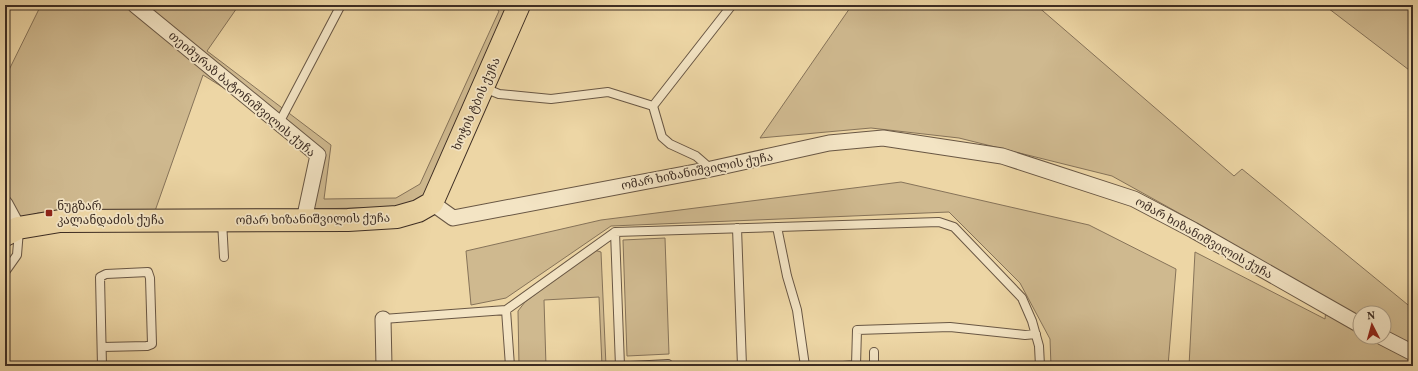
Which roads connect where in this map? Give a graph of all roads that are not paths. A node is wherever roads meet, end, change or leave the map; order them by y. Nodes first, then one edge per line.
1 (135, 5) edge
2 (341, 5) edge
3 (732, 5) edge
4 (514, 7) edge
5 (483, 88) junction
6 (652, 106) junction
7 (279, 123) junction
8 (711, 169) junction
9 (432, 203) junction
10 (8, 217) edge
11 (304, 220) junction
12 (222, 221) junction
13 (777, 227) junction
14 (737, 228) junction
15 (615, 232) junction
16 (224, 257) dead end
17 (5, 272) edge
18 (506, 310) junction
19 (383, 318) joint
20 (1352, 320) edge
21 (1036, 334) junction
22 (1392, 342) edge
23 (102, 347) junction
24 (874, 352) dead end
25 (1413, 353) edge
26 (668, 364) dead end
27 (102, 366) edge
28 (384, 366) edge
29 (510, 366) edge
30 (620, 366) edge
31 (631, 366) edge
32 (742, 366) edge
33 (805, 366) edge
34 (843, 366) edge
35 (874, 366) edge
36 (1040, 366) edge

1 - 7 street, თეიმურაზ ბატონიშვილის ქუჩა
2 - 7 lane
3 - 6 lane
4 - 5 main road, ხოჭის ტბის ქუჩა
5 - 6 lane
5 - 9 main road, ხოჭის ტბის ქუჩა
6 - 8 lane
7 - 11 street, თეიმურაზ ბატონიშვილის ქუჩა
8 - 9 street, ომარ ხიზანიშვილის ქუჩა
8 - 20 street, ომარ ხიზანიშვილის ქუჩა
9 - 11 main road, ომარ ხიზანიშვილის ქუჩა
10 - 12 main road, ომარ ხიზანიშვილის ქუჩა
10 - 17 lane
11 - 12 main road, ომარ ხიზანიშვილის ქუჩა
12 - 16 lane
13 - 14 lane
13 - 21 lane
13 - 33 lane
14 - 15 lane
14 - 32 lane
15 - 18 lane
15 - 30 lane
18 - 19 lane
18 - 29 lane
19 - 28 street
21 - 34 lane
21 - 36 lane
22 - 25 street
23 - 23 lane
23 - 27 lane
24 - 35 lane
26 - 31 lane

